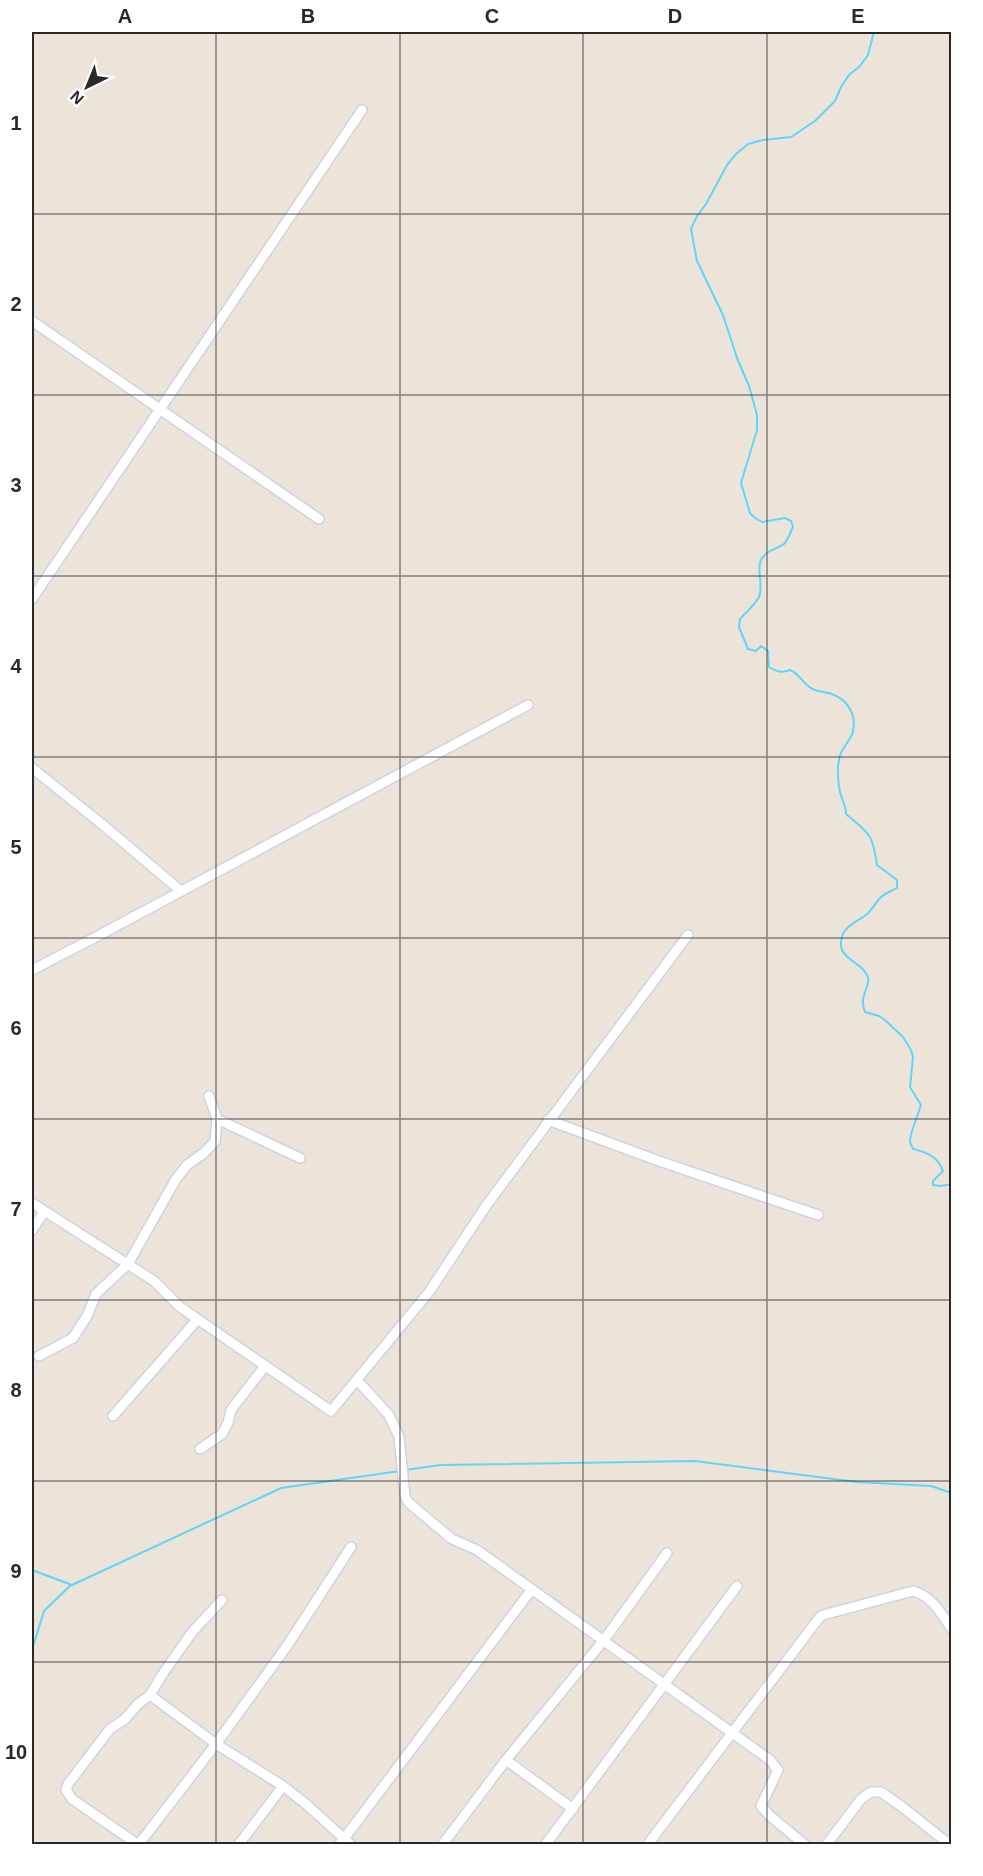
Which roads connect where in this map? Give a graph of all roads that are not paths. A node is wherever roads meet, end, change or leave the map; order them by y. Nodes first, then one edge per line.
1 (362, 110) dead end
2 (32, 321) edge
3 (161, 409) junction
4 (319, 519) dead end
5 (32, 599) edge
6 (528, 705) dead end
7 (32, 768) edge
8 (181, 891) junction
9 (688, 934) dead end
10 (32, 970) edge
11 (209, 1096) dead end
12 (217, 1119) junction
13 (548, 1120) junction
14 (300, 1158) dead end
15 (32, 1203) edge
16 (44, 1212) junction
17 (818, 1215) dead end
18 (32, 1230) edge
19 (128, 1264) junction
20 (197, 1320) junction
21 (39, 1356) dead end
22 (265, 1366) junction
23 (357, 1380) junction
24 (113, 1416) dead end
25 (200, 1449) dead end
26 (351, 1547) dead end
27 (667, 1553) dead end
28 (737, 1586) dead end
29 (532, 1589) junction
30 (222, 1600) dead end
31 (951, 1629) edge
32 (604, 1640) junction
33 (665, 1684) junction
34 (150, 1695) junction
35 (731, 1733) junction
36 (216, 1744) junction
37 (506, 1760) junction
38 (283, 1786) junction
39 (573, 1809) junction
40 (345, 1843) edge
41 (138, 1845) edge
42 (239, 1845) edge
43 (443, 1845) edge
44 (546, 1845) edge
45 (648, 1845) edge
46 (804, 1845) edge
47 (827, 1845) edge
48 (949, 1845) edge

1 - 3 street
2 - 3 street
3 - 4 street
3 - 5 street
6 - 8 street
7 - 8 street
8 - 10 street
9 - 13 street
11 - 12 street
12 - 14 street
12 - 19 street
13 - 17 street
13 - 23 street
15 - 16 street
16 - 18 street
16 - 19 street
19 - 20 street
19 - 21 street
20 - 22 street
20 - 24 street
22 - 23 street
22 - 25 street
23 - 29 street
26 - 36 street
27 - 32 street
28 - 33 street
29 - 32 street
29 - 40 street
30 - 34 street
31 - 35 street
32 - 33 street
32 - 37 street
33 - 35 street
33 - 39 street
34 - 36 street
34 - 41 street
35 - 45 street
35 - 46 street
36 - 38 street
36 - 41 street
37 - 39 street
37 - 43 street
38 - 40 street
38 - 42 street
39 - 44 street
47 - 48 street

